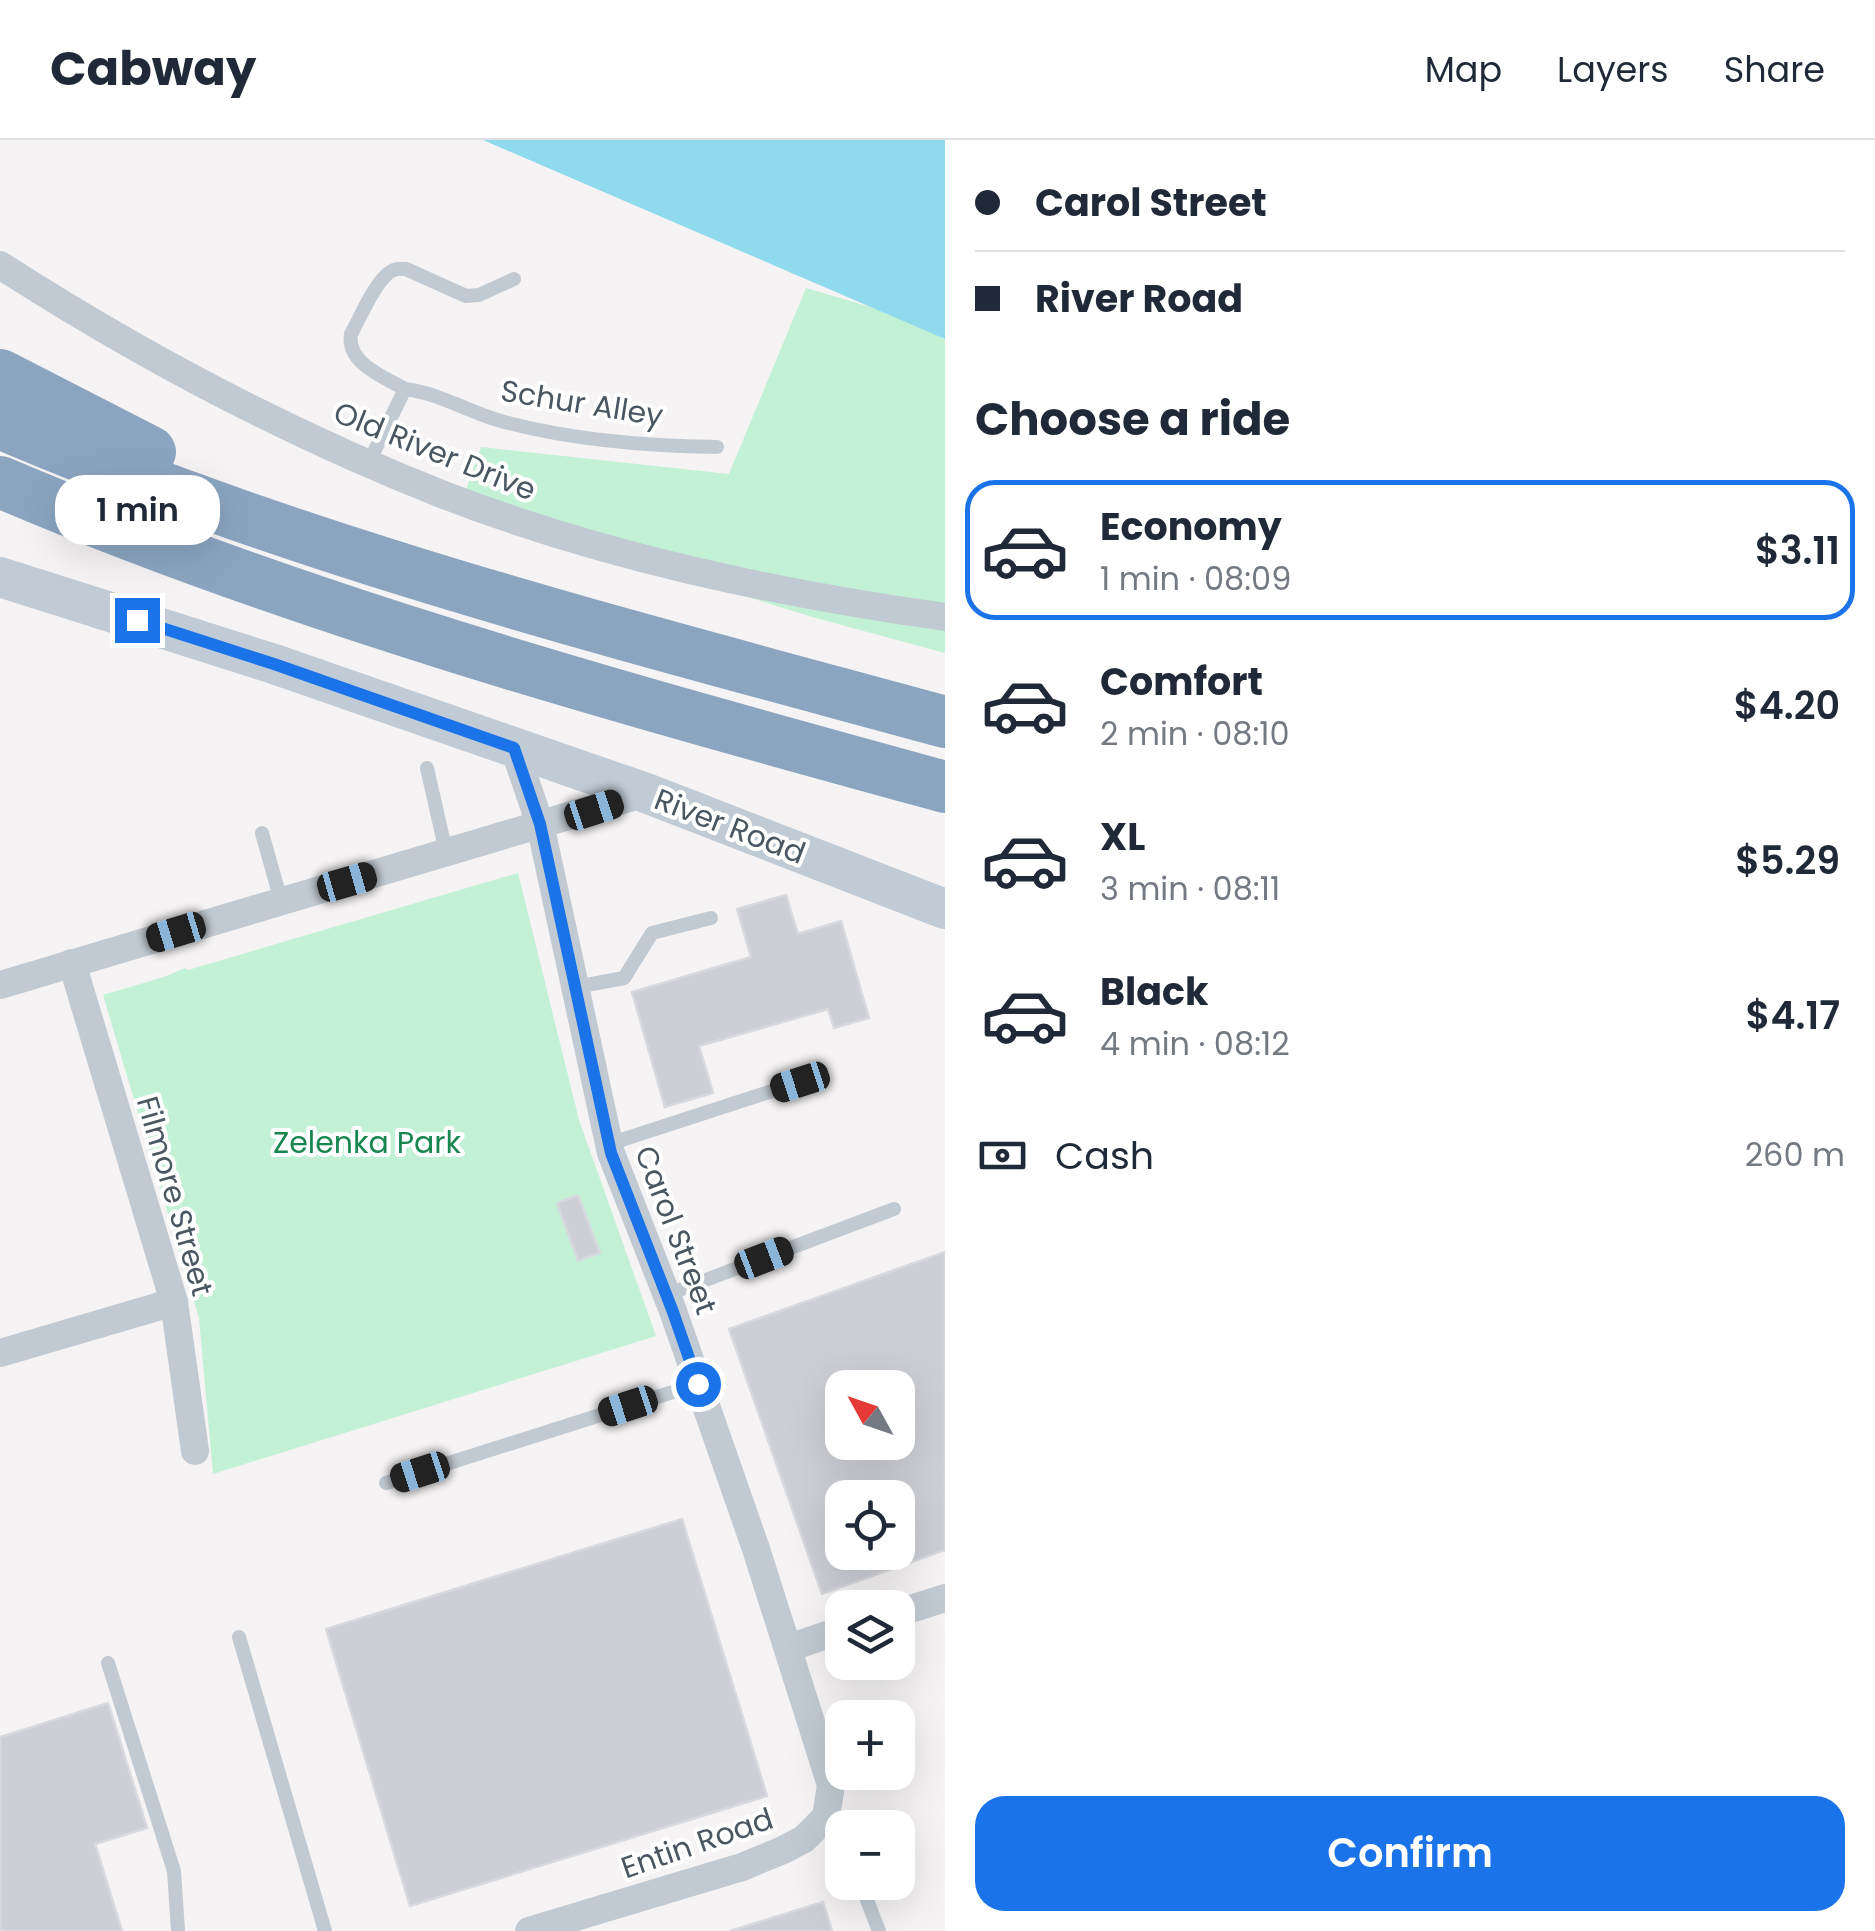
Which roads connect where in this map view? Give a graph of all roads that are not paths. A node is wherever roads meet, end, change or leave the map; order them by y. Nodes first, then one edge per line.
1 (0, 265) edge
2 (514, 279) dead end
3 (0, 375) edge
4 (405, 389) junction
5 (0, 423) edge
6 (717, 446) dead end
7 (368, 464) junction
8 (0, 482) edge
9 (0, 577) edge
10 (453, 586) junction
11 (945, 618) edge
12 (945, 722) edge
13 (514, 748) junction
14 (427, 768) dead end
15 (945, 786) edge
16 (646, 793) junction
17 (540, 824) junction
18 (262, 833) dead end
19 (446, 852) junction
20 (281, 901) junction
21 (945, 909) edge
22 (710, 918) dead end
23 (72, 964) junction
24 (0, 985) edge
25 (576, 987) junction
26 (800, 1082) dead end
27 (609, 1144) junction
28 (894, 1209) dead end
29 (666, 1295) junction
30 (174, 1302) junction
31 (0, 1354) edge
32 (698, 1384) junction
33 (196, 1450) dead end
34 (386, 1483) dead end
35 (945, 1598) edge
36 (915, 1608) edge
37 (825, 1636) edge
38 (239, 1637) dead end
39 (788, 1648) junction
40 (108, 1663) dead end
41 (828, 1802) junction
42 (831, 1810) edge
43 (867, 1900) edge
44 (178, 1931) edge
45 (324, 1931) edge
46 (529, 1931) edge
47 (878, 1931) edge

1 - 7 street, Old River Drive
2 - 4 lane, Schur Alley
3 - 10 highway
4 - 6 lane, Schur Alley
4 - 7 lane
5 - 10 highway
7 - 11 street, Old River Drive
8 - 15 highway
9 - 13 street, River Road
10 - 12 highway
13 - 16 street, River Road
13 - 17 street, Carol Street
14 - 19 lane
16 - 17 street
16 - 21 street, River Road
17 - 19 street
17 - 25 street, Carol Street
18 - 20 lane
19 - 20 street
20 - 23 street
22 - 25 lane
23 - 24 street
23 - 30 street, Filmore Street
25 - 27 street, Carol Street
26 - 27 lane
27 - 29 street, Carol Street
28 - 29 lane
29 - 32 street, Carol Street
30 - 31 street
30 - 33 street, Filmore Street
32 - 34 lane
32 - 39 street, Carol Street
35 - 36 street
37 - 39 street
38 - 45 lane
39 - 41 street
40 - 44 lane
41 - 42 lane
41 - 46 street, Entin Road
43 - 47 lane

